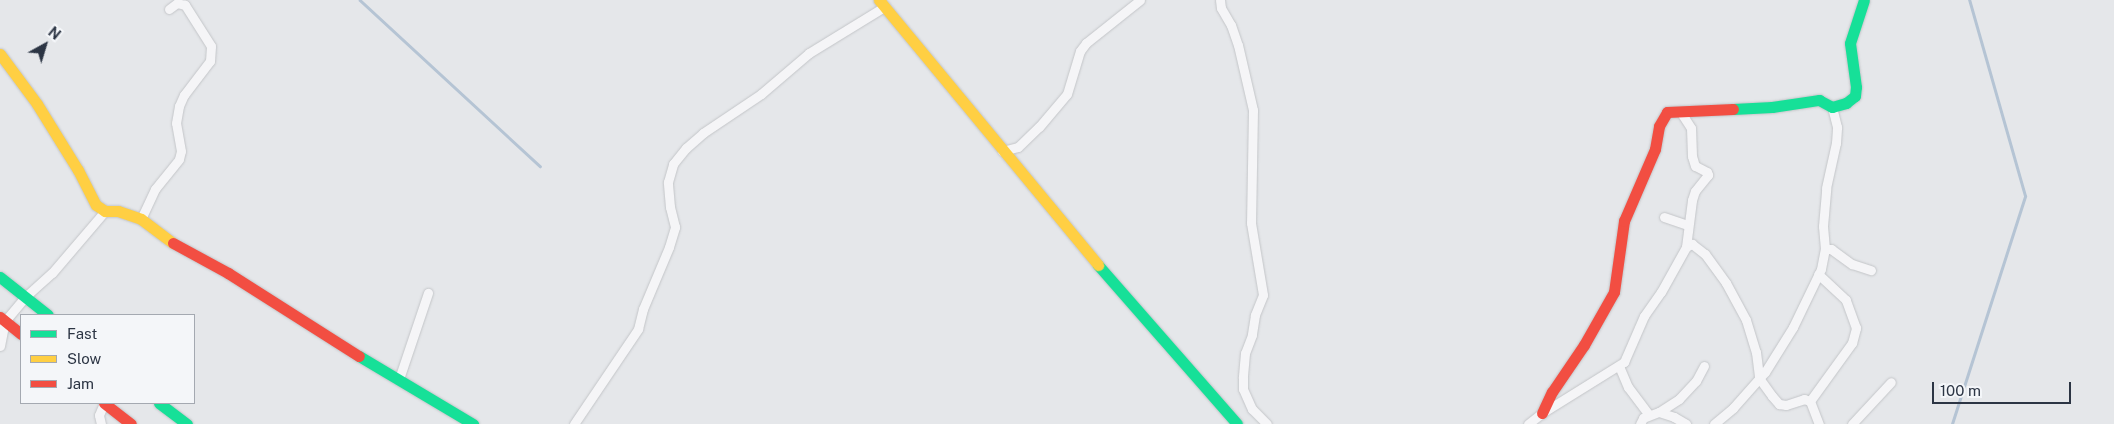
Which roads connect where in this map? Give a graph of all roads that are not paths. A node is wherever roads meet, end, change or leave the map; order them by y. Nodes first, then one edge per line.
1 (1140, 0) edge
2 (1220, 0) edge
3 (1864, 0) edge
4 (881, 4) edge
5 (169, 9) dead end
6 (0, 54) edge
7 (1832, 107) junction
8 (1680, 112) junction
9 (1002, 150) junction
10 (105, 211) junction
11 (1664, 217) dead end
12 (141, 219) junction
13 (1687, 225) junction
14 (1686, 247) junction
15 (1825, 249) junction
16 (1871, 270) dead end
17 (1818, 274) junction
18 (0, 278) edge
19 (428, 293) dead end
20 (25, 297) junction
21 (47, 314) edge
22 (3, 319) edge
23 (20, 333) edge
24 (0, 346) edge
25 (1618, 366) junction
26 (1704, 366) dead end
27 (1759, 378) junction
28 (399, 379) junction
29 (1891, 382) dead end
30 (1810, 401) junction
31 (104, 404) edge
32 (105, 404) edge
33 (160, 404) edge
34 (1659, 412) junction
35 (1542, 413) junction
36 (1649, 415) junction
37 (179, 422) edge
38 (101, 424) edge
39 (131, 424) edge
40 (473, 424) edge
41 (574, 424) edge
42 (1237, 424) edge
43 (1267, 424) edge
44 (1528, 424) edge
45 (1640, 424) edge
46 (1686, 424) edge
47 (1714, 424) edge
48 (1819, 424) edge
49 (1852, 424) edge

1 - 9 street
2 - 43 street
3 - 7 main road
4 - 9 main road
4 - 41 street
5 - 12 street
6 - 10 main road
7 - 8 main road
7 - 15 street
8 - 13 street
8 - 35 main road
9 - 42 main road
10 - 12 main road
10 - 20 street
11 - 13 street
12 - 28 main road
13 - 14 street
14 - 25 street
14 - 27 street
15 - 16 street
15 - 17 street
17 - 27 street
17 - 30 street
18 - 20 main road
19 - 28 street
20 - 21 main road
20 - 22 street
22 - 23 main road
22 - 24 street
25 - 35 street
25 - 36 street
26 - 34 street
27 - 30 street
27 - 47 street
28 - 40 main road
29 - 49 street
30 - 48 street
31 - 38 street
32 - 39 main road
33 - 37 main road
34 - 36 street
34 - 46 street
35 - 44 street
36 - 45 street

